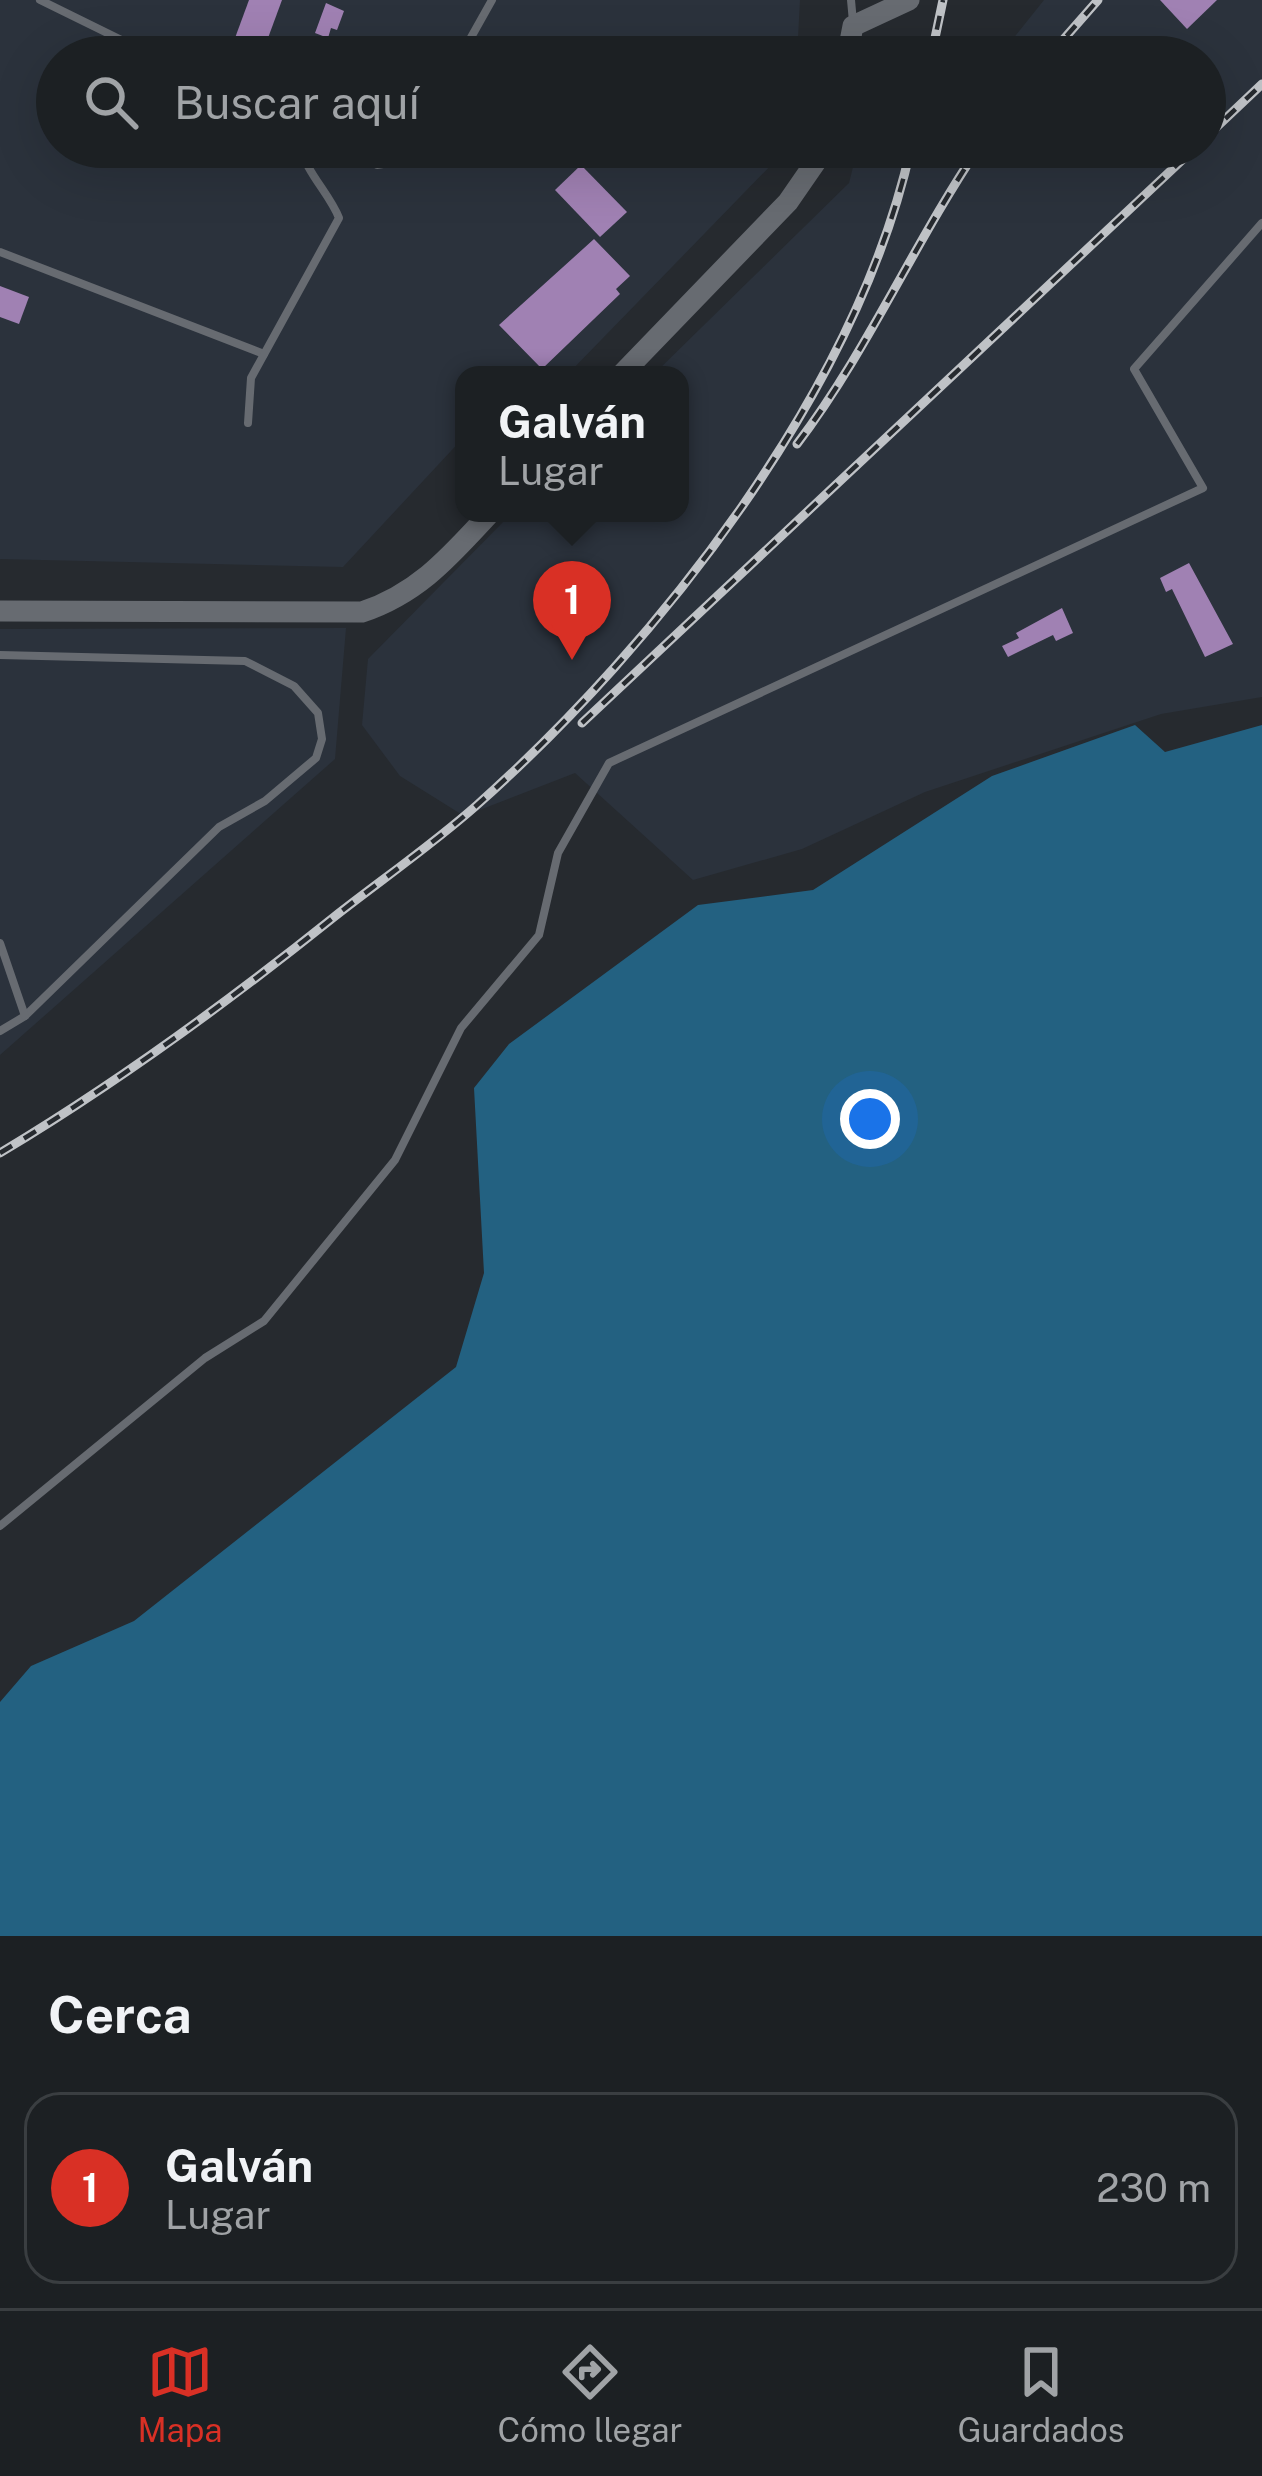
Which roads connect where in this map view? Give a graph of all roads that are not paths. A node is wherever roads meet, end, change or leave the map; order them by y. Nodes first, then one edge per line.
1 (40, 0) edge
2 (492, 0) edge
3 (851, 0) edge
4 (909, 0) edge
5 (853, 26) junction
6 (113, 36) edge
7 (472, 36) edge
8 (851, 36) edge
9 (308, 168) edge
10 (811, 168) edge
11 (1262, 223) edge
12 (0, 252) edge
13 (264, 354) junction
14 (630, 366) edge
15 (248, 423) dead end
16 (482, 522) edge
17 (0, 611) edge
18 (0, 655) edge
19 (0, 943) edge
20 (25, 1016) junction
21 (0, 1031) edge
22 (0, 1526) edge

1 - 6 lane
2 - 7 lane
3 - 5 lane
4 - 5 street
5 - 8 street
9 - 13 lane
10 - 14 street
11 - 22 lane
12 - 13 lane
13 - 15 lane
16 - 17 street
18 - 20 lane
19 - 20 lane
20 - 21 lane

